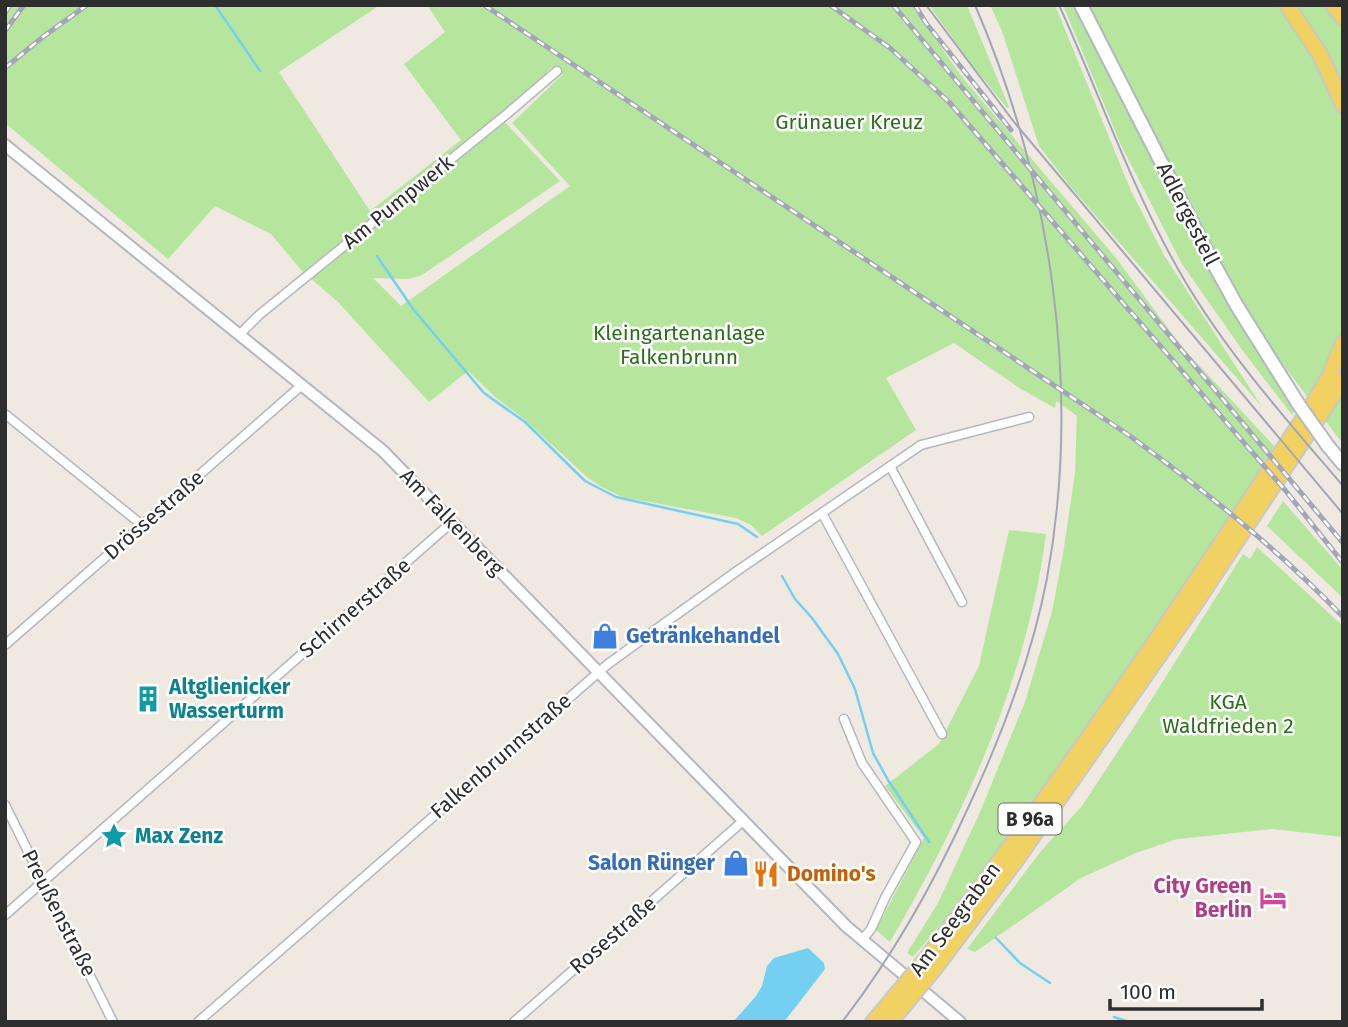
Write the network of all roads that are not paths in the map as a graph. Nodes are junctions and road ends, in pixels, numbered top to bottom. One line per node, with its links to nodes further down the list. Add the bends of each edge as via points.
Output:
1 (1081, 5): 14 (main road, Adlergestell, bridge, via 1243,317)
2 (1287, 5): 6 (main road, via 1321,55)
3 (1333, 5): 4 (main road)
4 (1343, 18)
5 (557, 71): 8 (street, Am Pumpwerk)
6 (1343, 105)
7 (5, 145): 8 (street, Am Falkenberg)
8 (240, 334): 11 (street, Am Falkenberg)
9 (1343, 343): 22 (main road, B 96a, via 1316,399)
10 (1343, 380): 22 (main road, B 96a, via 1232,550)
11 (302, 385): 17 (street, Am Falkenberg, via 383,452); 18 (street, Drössestraße)
12 (5, 414): 18 (street)
13 (1030, 417): 15 (street, Falkenbrunnstraße, via 921,445)
14 (1343, 464)
15 (890, 466): 16 (street, Falkenbrunnstraße); 19 (street)
16 (822, 513): 21 (street, Falkenbrunnstraße); 24 (street)
17 (452, 522): 21 (street, Am Falkenberg); 27 (street, Schirnerstraße)
18 (142, 525): 20 (street, Drössestraße)
19 (962, 602)
20 (5, 645)
21 (598, 672): 26 (street, Am Falkenberg); 32 (street, Falkenbrunnstraße)
22 (1136, 679): 30 (main road, Am Seegraben / B 96a, bridge)
23 (844, 719): 29 (street, via 862,763 916,842)
24 (942, 734)
25 (5, 805): 27 (street, Preußenstraße)
26 (743, 821): 29 (street, Am Falkenberg); 33 (street, Rosestraße)
27 (44, 881): 28 (street, Schirnerstraße); 31 (street, Preußenstraße)
28 (5, 915)
29 (862, 940): 36 (street, Am Falkenberg)
30 (896, 1005): 34 (main road, Am Seegraben / B 96a); 35 (main road, Am Seegraben / B 96a)
31 (114, 1022)
32 (198, 1022)
33 (514, 1022)
34 (873, 1022)
35 (890, 1022)
36 (960, 1022)

